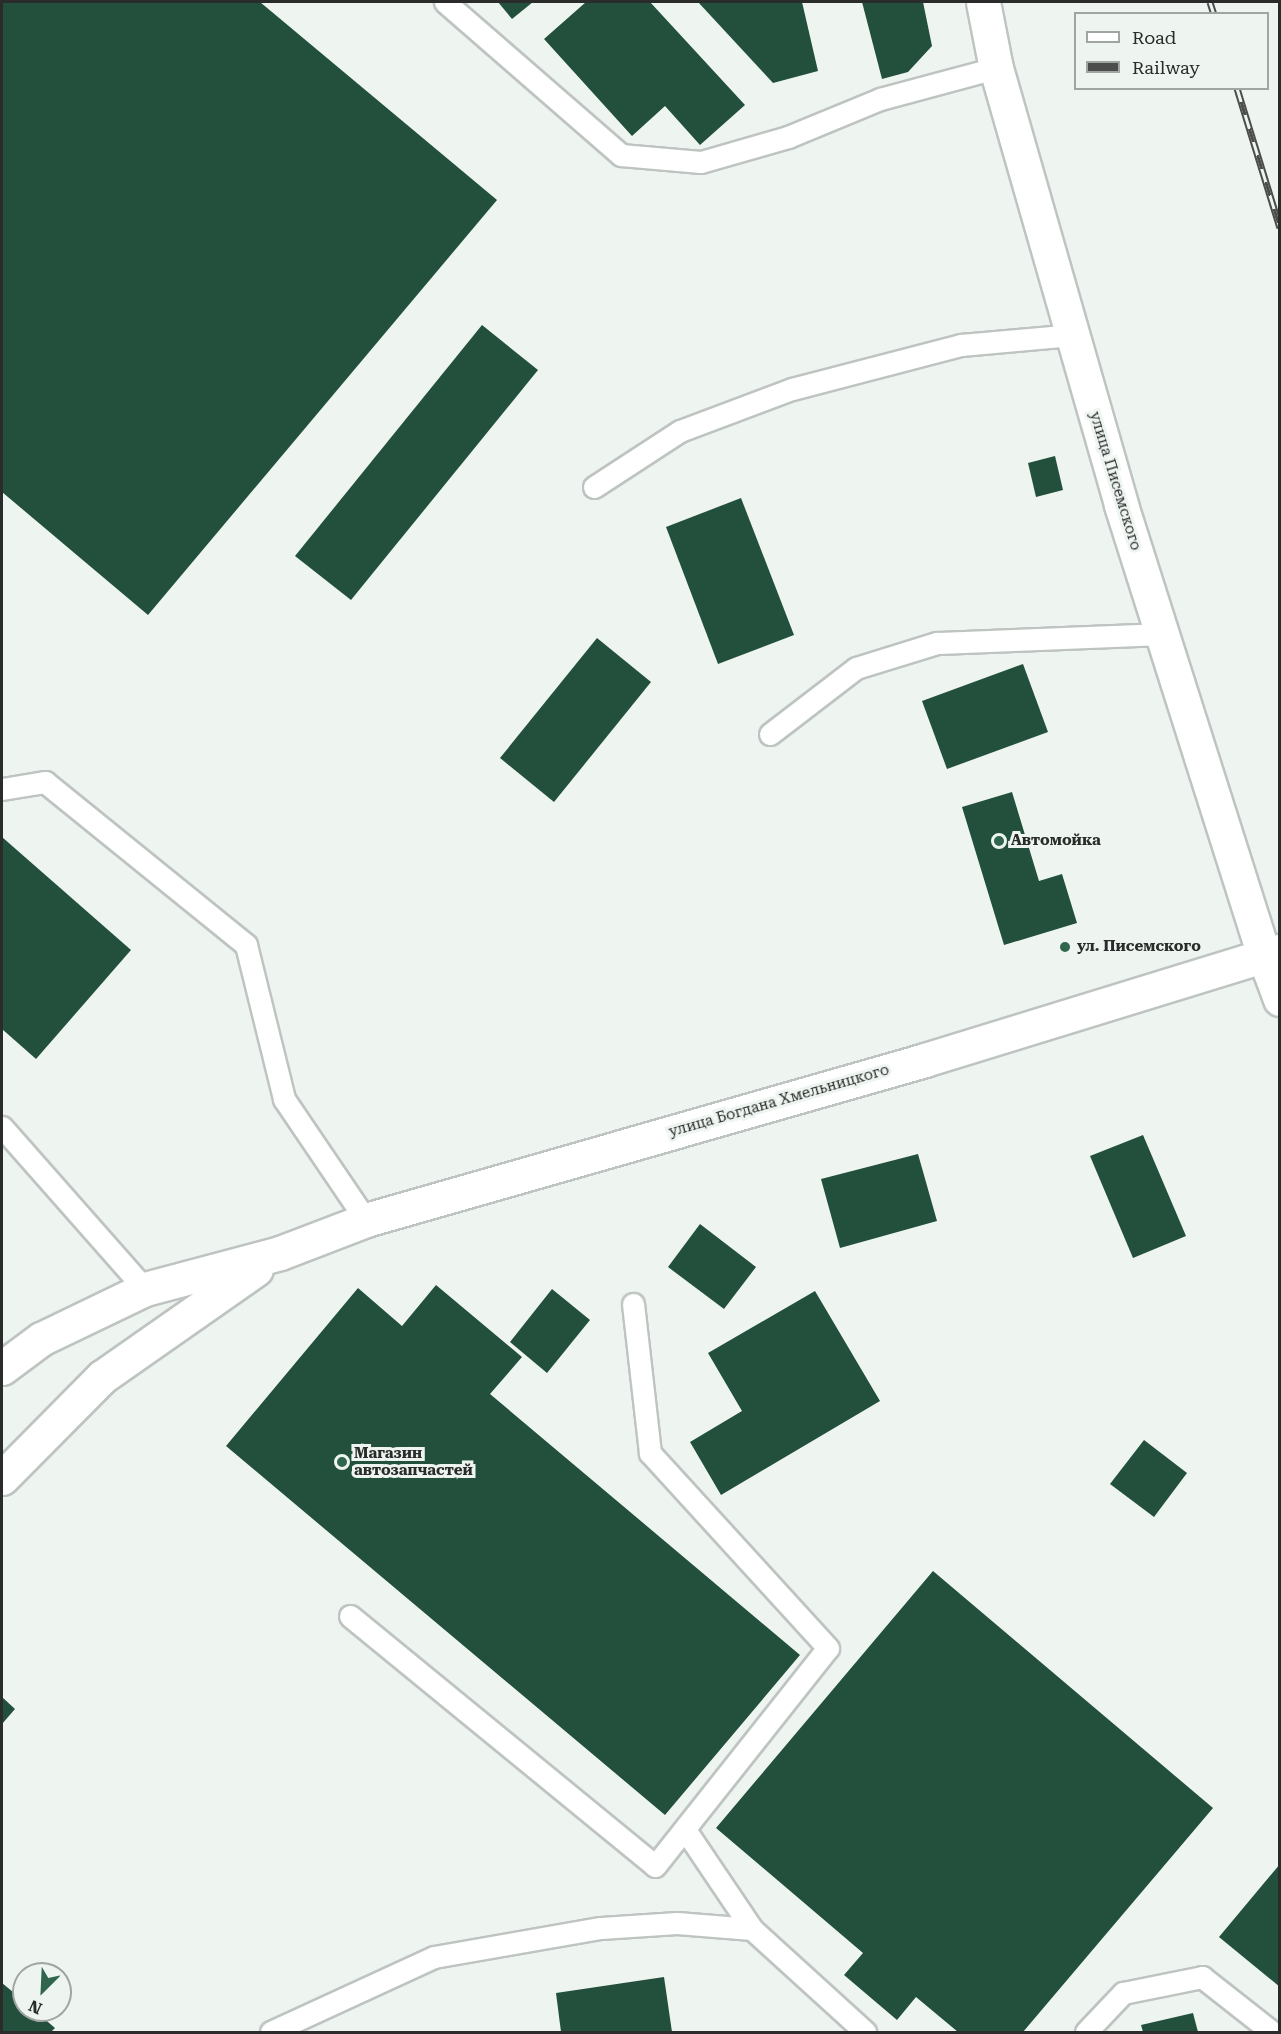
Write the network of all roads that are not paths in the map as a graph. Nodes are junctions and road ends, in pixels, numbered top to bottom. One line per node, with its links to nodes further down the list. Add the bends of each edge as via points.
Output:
1 (445, 2): 3 (lane, via 621,155 701,162 788,137 880,99)
2 (983, 2): 3 (main road, улица Писемского)
3 (996, 68): 4 (main road, улица Писемского)
4 (1072, 335): 5 (lane, via 961,345 792,389 680,431); 6 (main road, улица Писемского)
5 (594, 487)
6 (1165, 634): 7 (lane, via 937,643 856,668); 9 (main road, улица Писемского)
7 (770, 734)
8 (2, 789): 12 (lane, via 45,782 246,945 284,1099)
9 (1272, 953): 10 (main road, улица Писемского); 12 (main road, улица Богдана Хмельницкого, via 925,1059)
10 (1280, 999)
11 (2, 1127): 14 (lane)
12 (366, 1220): 13 (main road, улица Богдана Хмельницкого)
13 (280, 1253): 14 (main road, улица Богдана Хмельницкого); 17 (main road, улица Богдана Хмельницкого, via 102,1377)
14 (145, 1289): 16 (main road, улица Богдана Хмельницкого, via 41,1339)
15 (633, 1304): 19 (lane, via 650,1453 828,1648)
16 (2, 1368)
17 (2, 1478)
18 (350, 1616): 19 (lane, via 655,1866)
19 (686, 1831): 20 (lane)
20 (752, 1929): 21 (lane, via 677,1923 601,1928 434,1957); 22 (lane)
21 (271, 2032)
22 (865, 2032)
23 (1086, 2032): 24 (lane, via 1123,1993 1202,1977)
24 (1272, 2032)

